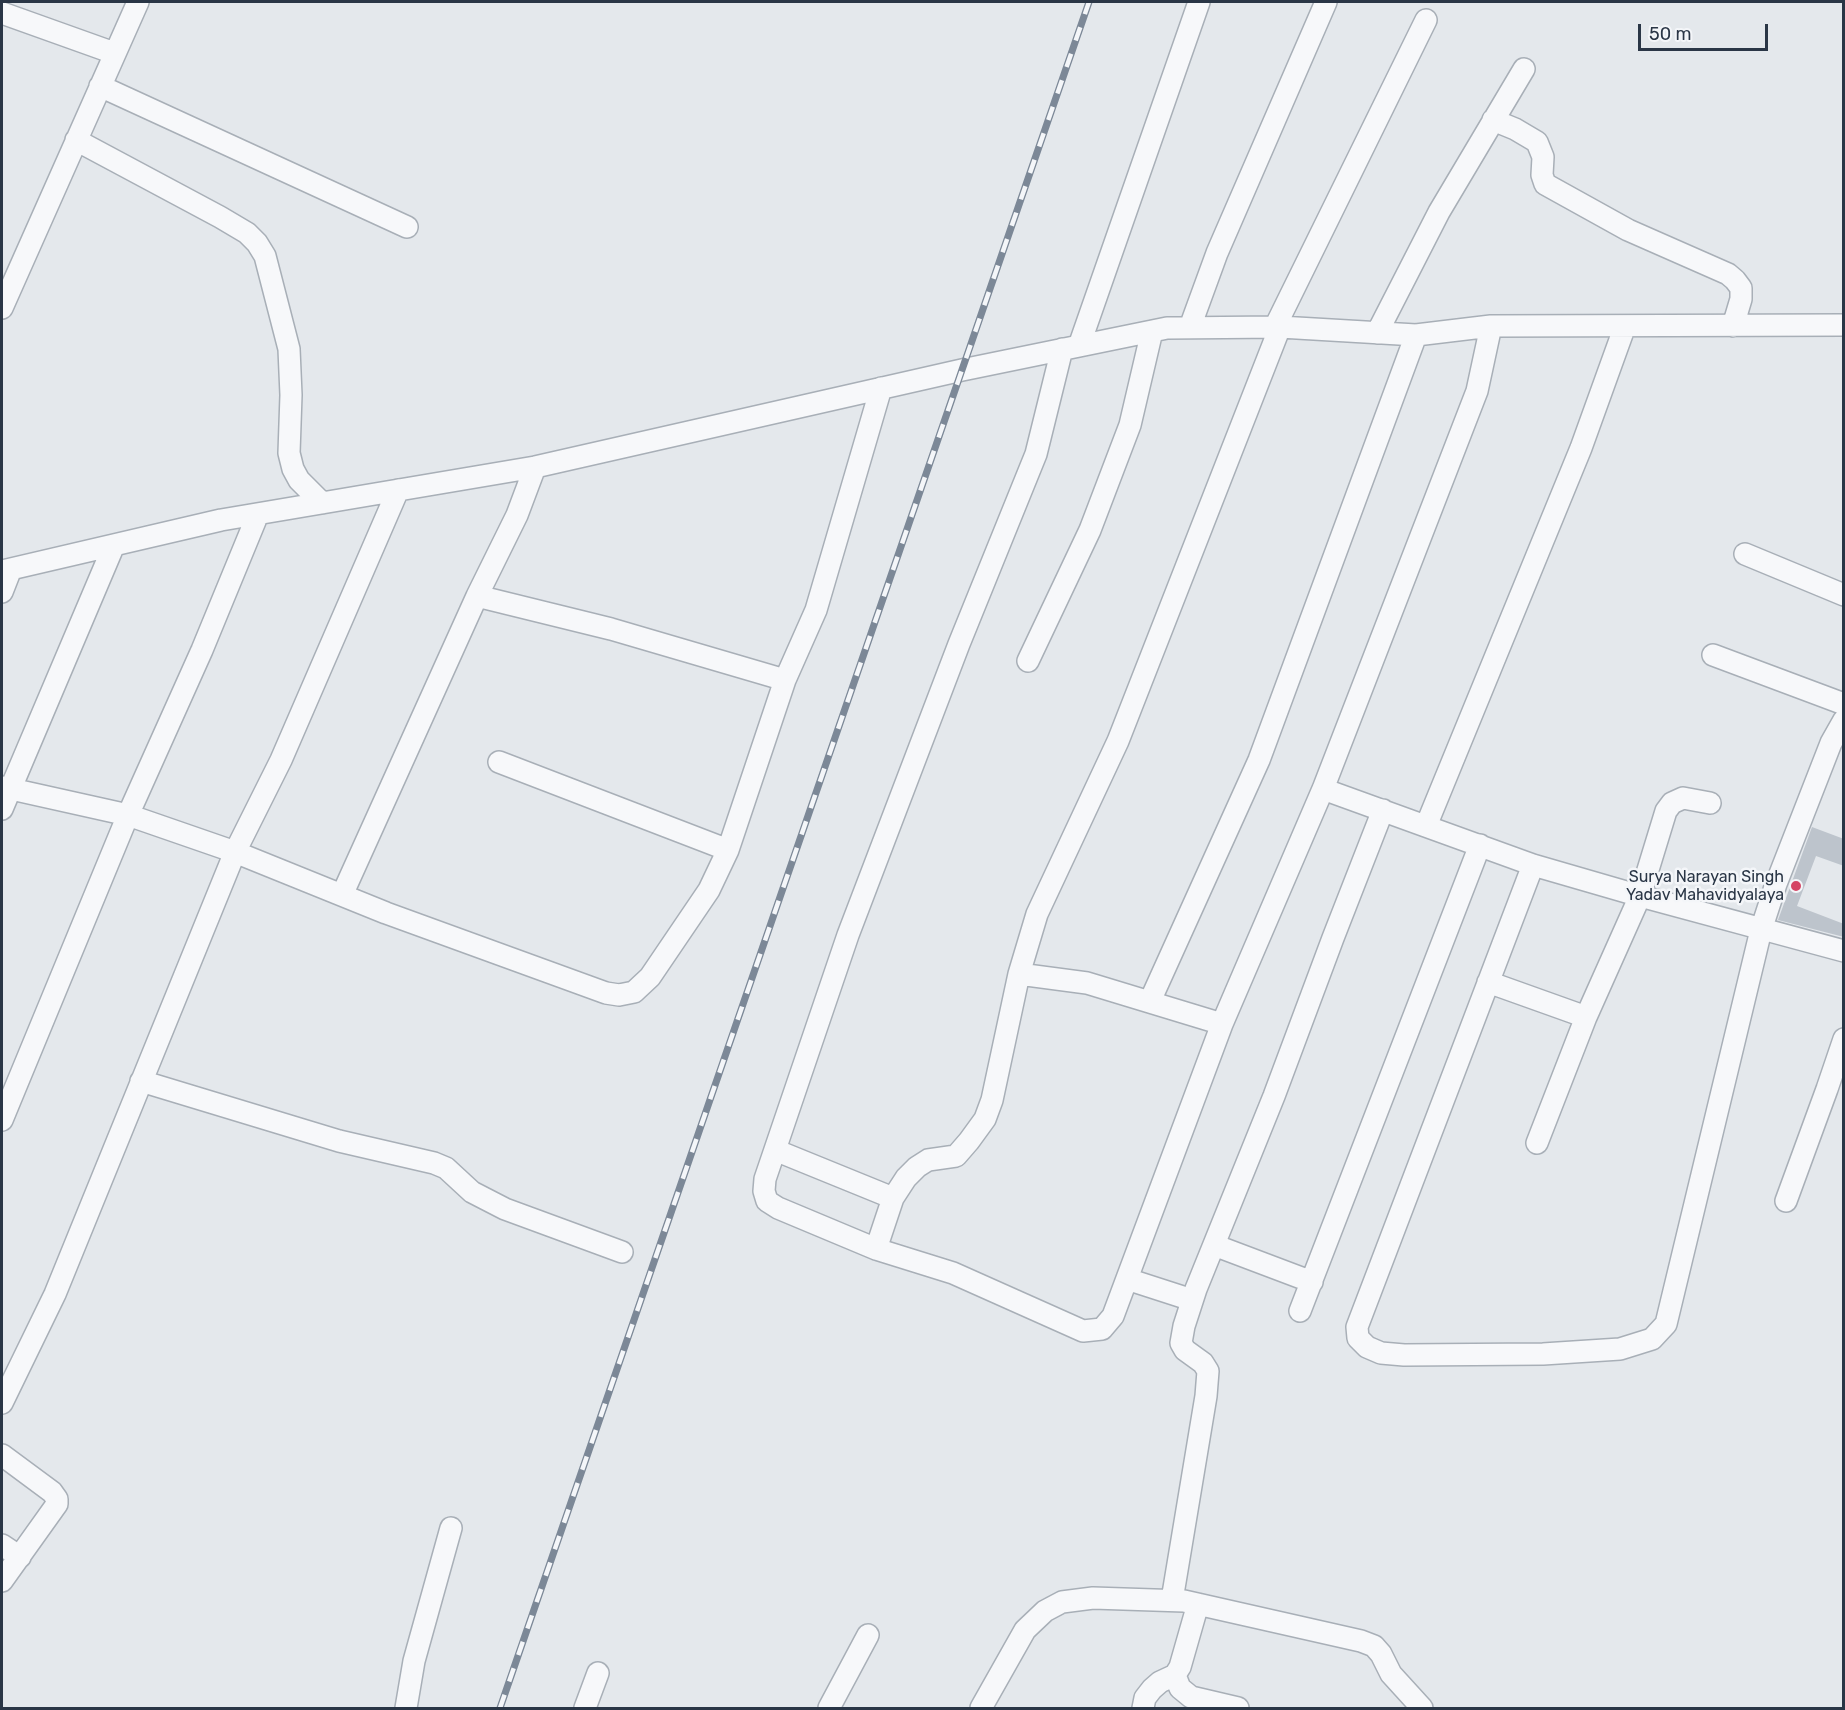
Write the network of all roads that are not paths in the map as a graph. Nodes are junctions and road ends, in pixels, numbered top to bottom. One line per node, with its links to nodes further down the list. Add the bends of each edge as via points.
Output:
1 (138, 2): 6 (street)
2 (1199, 2): 22 (street)
3 (1326, 2): 17 (street, via 1217,253)
4 (2, 13): 6 (street)
5 (1426, 20): 18 (street)
6 (114, 53): 8 (street)
7 (1524, 69): 9 (street)
8 (99, 86): 10 (street); 11 (street)
9 (1493, 120): 16 (street, via 1537,142 1545,184 1628,230 1736,280 1741,298); 20 (street, via 1439,212)
10 (76, 140): 12 (street); 26 (street, via 247,232 257,243 265,256 289,349 289,453 293,469)
11 (407, 227)
12 (2, 308)
13 (1844, 325): 16 (street)
14 (1491, 326): 15 (street); 21 (street); 41 (street, via 1477,391)
15 (1625, 326): 16 (street); 46 (street, via 1581,448)
16 (1733, 326)
17 (1190, 327): 18 (street); 19 (street)
18 (1277, 327): 20 (street); 55 (street, via 1118,741 1037,914)
19 (1152, 331): 22 (street); 35 (street, via 1126,436 1090,530)
20 (1377, 333): 21 (street)
21 (1416, 335): 57 (street, via 1259,760)
22 (1070, 348): 23 (street); 64 (street, via 1036,454 958,644 848,935)
23 (880, 388): 24 (street); 36 (street, via 816,610)
24 (535, 467): 25 (street); 33 (street, via 517,515)
25 (398, 490): 26 (street); 49 (street, via 281,760)
26 (322, 503): 27 (street)
27 (258, 514): 28 (street); 45 (street)
28 (114, 545): 30 (street); 40 (street)
29 (1745, 554): 32 (street)
30 (6, 570): 31 (street)
31 (2, 591)
32 (1844, 595)
33 (477, 596): 36 (street, via 611,629); 51 (street)
34 (1713, 655): 37 (street)
35 (1028, 661)
36 (785, 680): 48 (street)
37 (1844, 704)
38 (1844, 720): 53 (street, via 1831,742)
39 (499, 762): 48 (street)
40 (6, 788): 43 (street); 45 (street)
41 (1323, 789): 44 (street); 59 (street)
42 (1710, 803): 52 (street, via 1683,798 1672,803)
43 (2, 809)
44 (1383, 810): 46 (street); 67 (street)
45 (128, 815): 49 (street); 62 (street)
46 (1426, 826): 47 (street)
47 (1480, 845): 50 (street); 71 (street)
48 (728, 850): 51 (street, via 710,890 650,977 634,992 619,995)
49 (236, 852): 51 (street); 61 (street)
50 (1533, 865): 52 (street); 56 (street)
51 (342, 895)
52 (1640, 896): 53 (street); 58 (street)
53 (1761, 930): 54 (street); 56 (street, via 1666,1324 1652,1339 1620,1349 1543,1354 1381,1353 1358,1338 1357,1327)
54 (1844, 951)
55 (1019, 974): 57 (street, via 1087,983); 65 (street, via 985,1119 956,1156 917,1167)
56 (1488, 982): 58 (street)
57 (1150, 1001): 59 (street)
58 (1586, 1017): 63 (street)
59 (1222, 1024): 70 (street)
60 (1844, 1039): 66 (street)
61 (141, 1081): 69 (street, via 339,1141 434,1163 446,1168 472,1192 505,1209); 74 (street, via 54,1294)
62 (2, 1120)
63 (1537, 1143)
64 (775, 1150): 65 (street); 68 (street, via 765,1179 767,1201)
65 (893, 1198): 68 (street)
66 (1786, 1201)
67 (1214, 1245): 71 (street); 72 (street)
68 (876, 1249): 70 (street, via 953,1273 1083,1331 1102,1329 1113,1316)
69 (622, 1252)
70 (1126, 1279): 72 (street)
71 (1312, 1282): 73 (street)
72 (1192, 1300): 80 (street, via 1181,1343 1208,1371)
73 (1300, 1311)
74 (2, 1403)
75 (2, 1455): 78 (street, via 57,1498 50,1517)
76 (451, 1528): 85 (street, via 414,1662)
77 (2, 1545): 78 (street)
78 (20, 1557): 79 (street)
79 (2, 1581)
80 (1172, 1599): 81 (street); 88 (street, via 1093,1598 1062,1602 1045,1611 1025,1630)
81 (1198, 1604): 84 (street); 91 (street, via 1374,1646 1391,1674)
82 (868, 1635): 87 (street)
83 (598, 1673): 86 (street)
84 (1175, 1675): 89 (street, via 1152,1689); 90 (street, via 1180,1688 1191,1697)
85 (406, 1708)
86 (585, 1708)
87 (829, 1708)
88 (981, 1708)
89 (1143, 1708)
90 (1238, 1708)
91 (1422, 1708)

